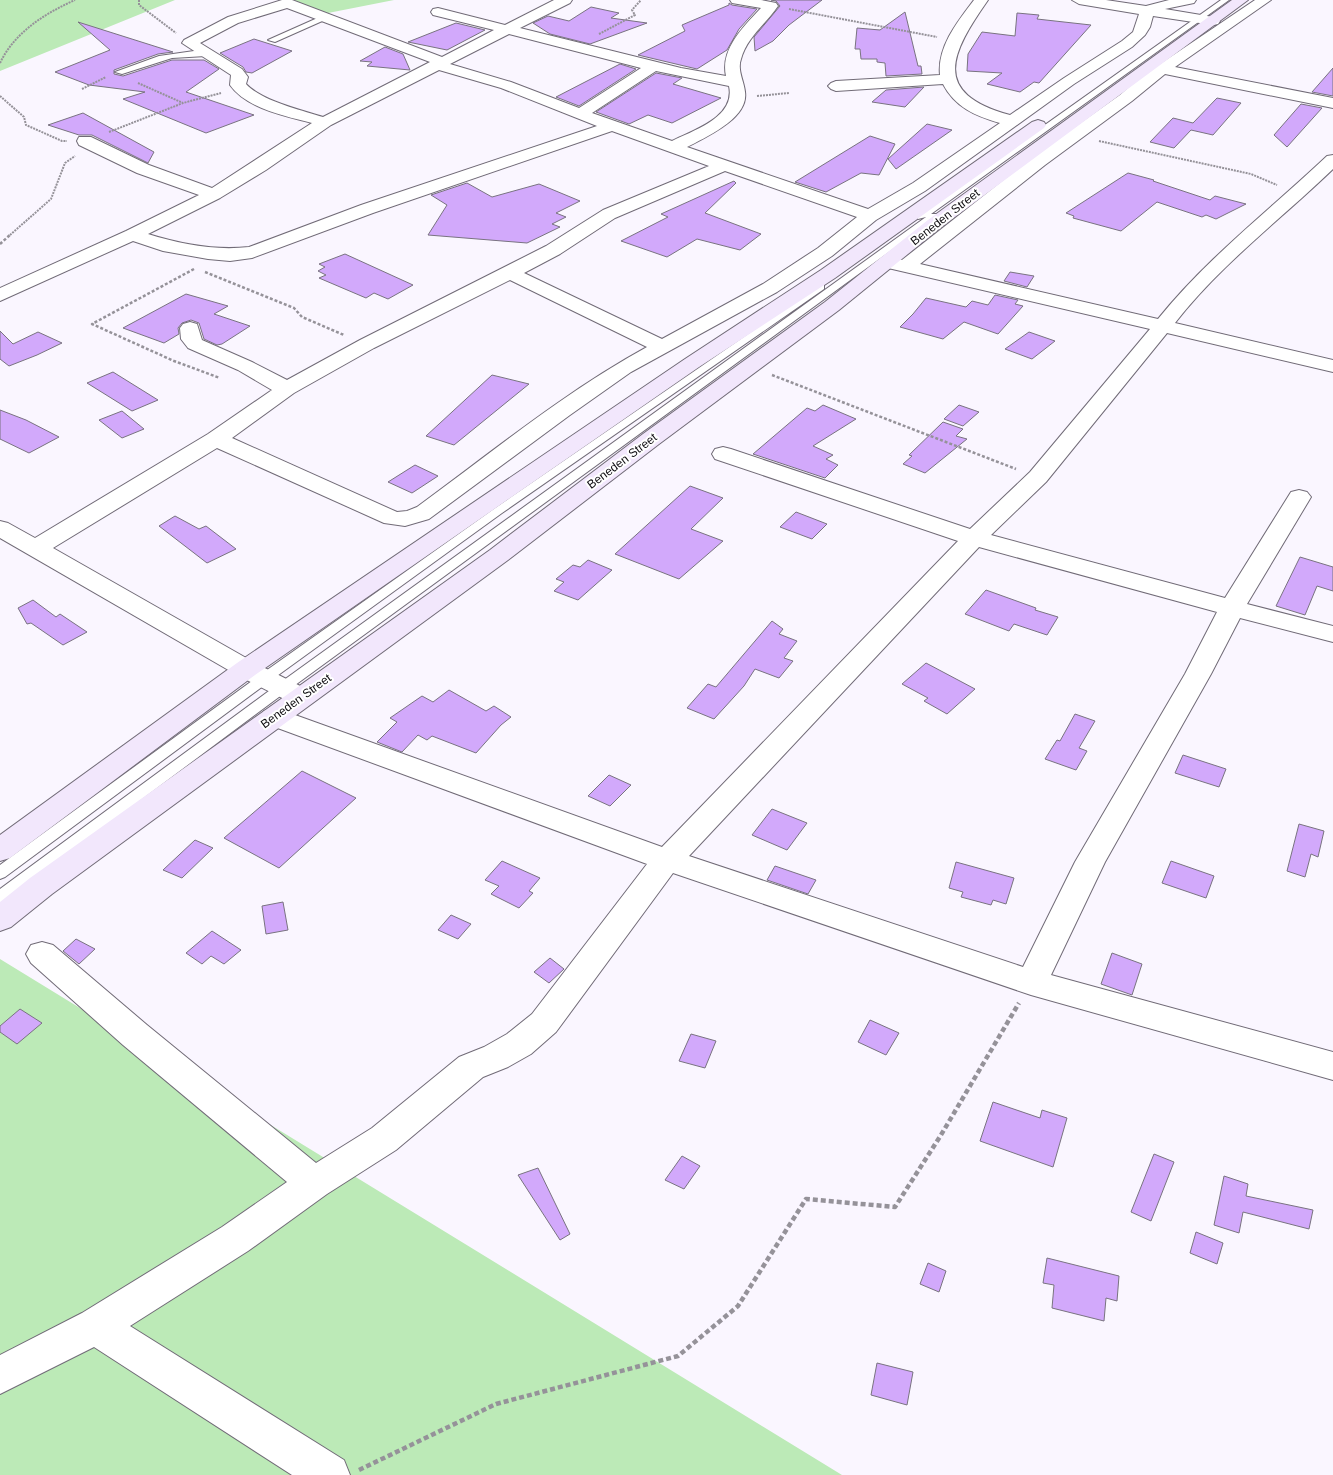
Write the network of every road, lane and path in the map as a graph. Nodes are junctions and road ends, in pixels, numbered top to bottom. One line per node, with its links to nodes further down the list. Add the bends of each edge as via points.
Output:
1 (75, 0): 23 (path, via 36,22 18,37)
2 (139, 0): 20 (path, via 139,5)
3 (566, 0): 17 (street)
4 (641, 0): 21 (path, via 632,10 635,15)
5 (737, 0): 12 (street)
6 (981, 0): 19 (street)
7 (1079, 0): 13 (street)
8 (1226, 0): 15 (lane)
9 (1236, 0): 15 (lane)
10 (1241, 0): 15 (main road, Beneden Street)
11 (1264, 0): 26 (street)
12 (771, 6): 19 (path); 30 (street, via 736,49 732,61)
13 (1147, 11): 15 (street); 40 (street, via 1143,26 1133,40)
14 (438, 12): 17 (street)
15 (1203, 13): 54 (main road, Beneden Street, via 948,214); 75 (lane); 75 (main road, Beneden Street, via 828,274 692,363)
16 (325, 18): 18 (lane); 20 (street, via 286,3 233,20); 24 (street)
17 (506, 30): 21 (street); 24 (street)
18 (272, 40)
19 (954, 40): 28 (street, via 948,55)
20 (189, 43): 22 (street)
21 (577, 46): 25 (street)
22 (206, 54): 27 (lane, via 168,55); 33 (street, via 237,72)
23 (0, 63)
24 (440, 64): 39 (street); 41 (street)
25 (654, 66): 30 (street); 39 (street)
26 (1164, 69): 38 (street); 43 (street)
27 (119, 72): 32 (path)
28 (948, 79): 31 (street); 40 (street, via 961,99 970,106)
29 (134, 81): 37 (path)
30 (734, 82): 36 (street)
31 (836, 86)
32 (82, 88)
33 (239, 88): 37 (path); 41 (street, via 269,104)
34 (789, 93): 36 (path)
35 (0, 96): 44 (path, via 24,117 26,125 62,141)
36 (738, 98): 45 (street, via 727,116)
37 (183, 103): 44 (path)
38 (1333, 103)
39 (581, 113): 42 (street)
40 (1012, 121): 50 (street, via 920,187)
41 (325, 122): 49 (street)
42 (612, 126): 45 (street); 53 (street, via 367,209 252,252 230,255)
43 (1077, 135): 48 (path, via 1251,174); 54 (street)
44 (85, 141): 49 (street, via 144,169); 52 (path, via 75,156 65,163 51,199)
45 (674, 147): 47 (street)
46 (1333, 160): 48 (street)
47 (724, 166): 50 (street); 57 (street, via 641,198)
48 (1298, 193): 59 (street, via 1240,243 1179,305)
49 (214, 194): 51 (street)
50 (870, 216): 62 (street, via 825,252 770,288)
51 (132, 235): 53 (street); 58 (street)
52 (0, 244)
53 (188, 250): 55 (path)
54 (897, 264): 59 (street); 63 (main road, Beneden Street)
55 (195, 269)
56 (204, 272): 61 (path, via 294,308 302,317)
57 (510, 273): 61 (street); 62 (street)
58 (0, 295)
59 (1163, 326): 64 (street); 68 (street)
60 (190, 328): 65 (street, via 191,339 196,344)
61 (367, 344): 65 (street)
62 (664, 347): 66 (street, via 624,368 562,410 425,512 403,520 392,518)
63 (750, 366): 68 (path); 75 (main road, Beneden Street, via 499,554)
64 (1333, 366)
65 (287, 389): 66 (street)
66 (216, 439): 72 (street)
67 (723, 454): 71 (street)
68 (1038, 477): 71 (street)
69 (1299, 497): 73 (street)
70 (0, 528): 72 (street)
71 (974, 538): 73 (street); 78 (street)
72 (36, 548): 75 (street)
73 (1233, 606): 74 (street); 83 (street, via 1198,674 1090,862)
74 (1333, 634)
75 (273, 683): 76 (main road, Beneden Street); 77 (main road, Beneden Street); 79 (lane); 80 (lane)
76 (274, 717): 78 (street); 81 (main road, Beneden Street)
77 (0, 850)
78 (667, 860): 83 (street); 85 (street, via 544,1024 519,1044 472,1067 384,1139)
79 (0, 873)
80 (0, 897)
81 (0, 919)
82 (42, 954): 85 (street)
83 (1031, 982): 84 (street); 89 (path, via 941,1136 895,1207 806,1199 738,1306 678,1356 496,1404)
84 (1333, 1066)
85 (314, 1182): 86 (street, via 235,1239)
86 (96, 1326): 87 (street); 88 (street)
87 (0, 1375)
88 (329, 1475)
89 (350, 1475)

